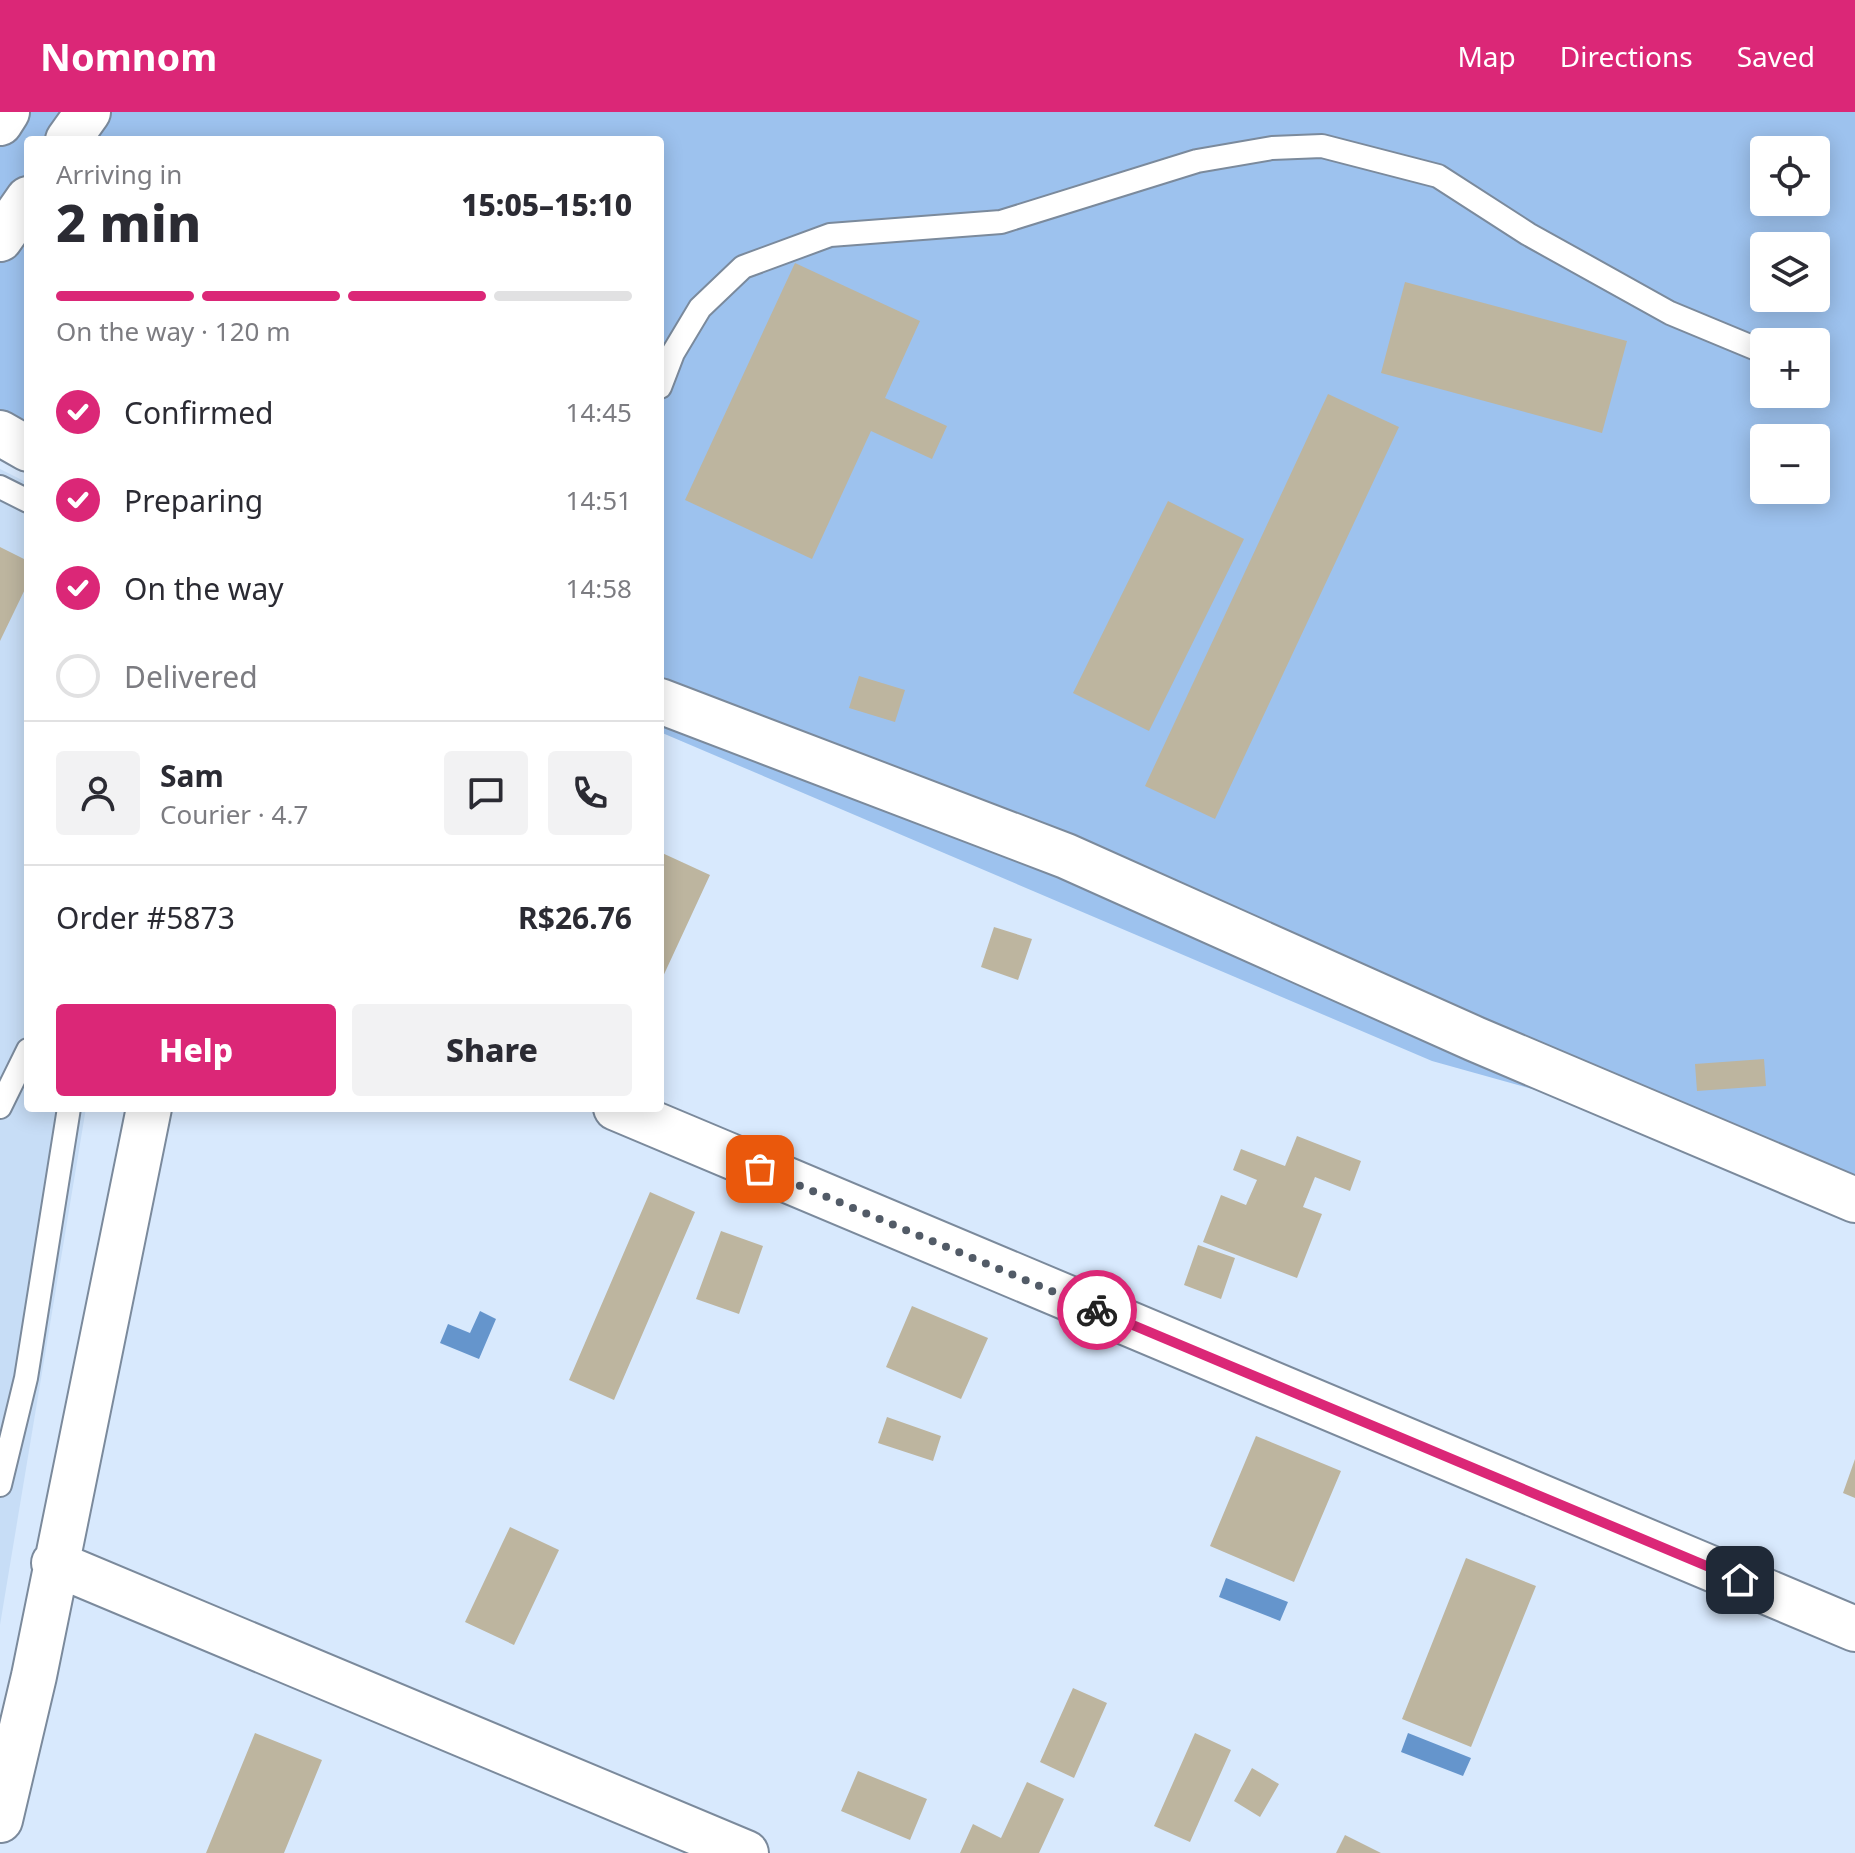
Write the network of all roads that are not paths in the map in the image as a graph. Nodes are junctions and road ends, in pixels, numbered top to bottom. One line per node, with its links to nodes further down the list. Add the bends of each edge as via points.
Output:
1 (7, 112): 3 (street)
2 (88, 112): 4 (street)
3 (0, 123)
4 (71, 136)
5 (24, 205): 6 (street)
6 (0, 239)
7 (1750, 346): 8 (lane, via 1670,313 1528,234 1438,176 1322,146 1197,161 1001,222 830,235 743,267 700,308)
8 (664, 377)
9 (0, 433): 10 (street)
10 (24, 447)
11 (0, 487): 12 (lane)
12 (24, 499)
13 (664, 703): 19 (street, via 1066,856 1475,1039)
14 (24, 1058): 15 (lane)
15 (0, 1107)
16 (68, 1112): 20 (lane, via 26,1378)
17 (148, 1112): 21 (street)
18 (626, 1112): 22 (street)
19 (1855, 1200)
20 (0, 1485)
21 (54, 1563): 23 (street); 24 (street)
22 (1855, 1629)
23 (0, 1820)
24 (746, 1853)

